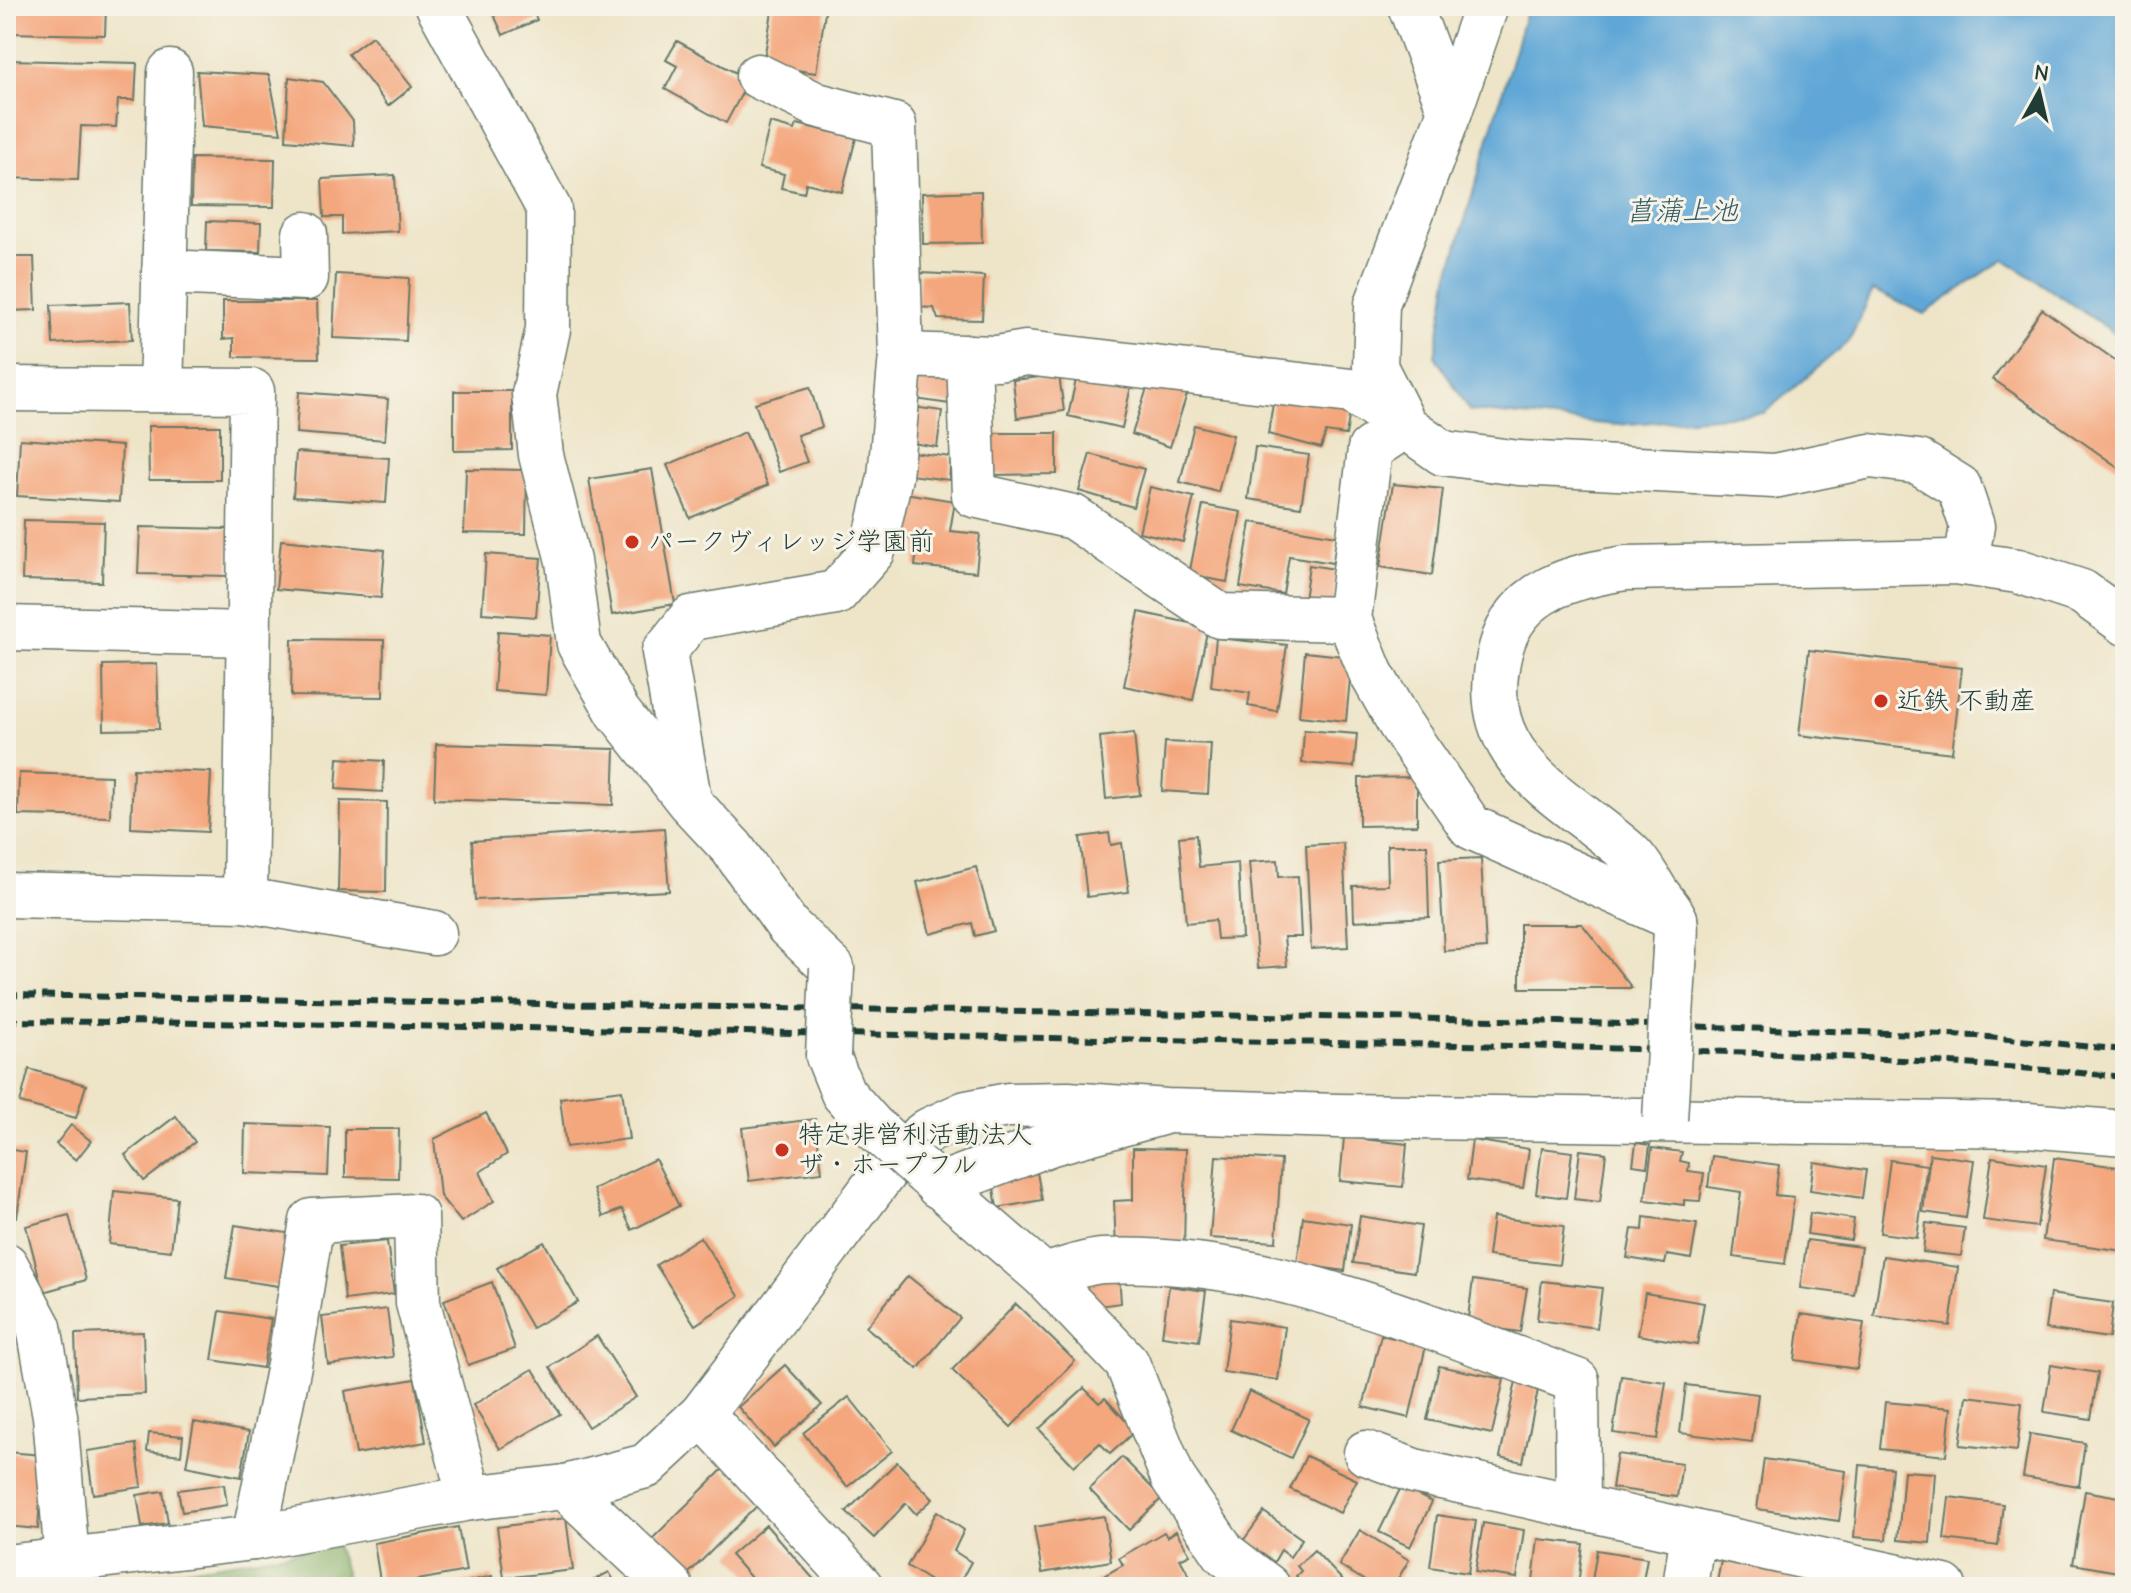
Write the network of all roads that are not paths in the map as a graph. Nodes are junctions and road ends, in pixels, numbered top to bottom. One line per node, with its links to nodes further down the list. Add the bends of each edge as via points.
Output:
1 (438, 6): 19 (street, via 549,209 548,329 534,394 579,644 618,712)
2 (1410, 6): 6 (street)
3 (1486, 6): 6 (street)
4 (170, 72): 8 (street)
5 (758, 76): 9 (street, via 817,105 894,125)
6 (1450, 111): 13 (street, via 1377,304 1375,367)
7 (305, 234): 8 (street, via 306,278)
8 (164, 272): 12 (street)
9 (901, 355): 10 (street); 19 (street, via 890,477 873,551 836,593 691,618 664,652)
10 (969, 357): 13 (street, via 1026,353 1351,391); 15 (street, via 974,495 1073,517 1220,616)
11 (6, 389): 12 (street)
12 (161, 390): 18 (street, via 252,391)
13 (1405, 426): 14 (street, via 1443,453 1519,463 1774,476 1870,456 1919,462 1959,487 1972,526); 15 (street, via 1370,449)
14 (1966, 563): 16 (street, via 2018,571 2082,592); 23 (street, via 1626,568 1573,576 1532,597 1505,634 1493,678 1500,723 1525,771 1631,855)
15 (1349, 619): 23 (street, via 1400,724 1471,827)
16 (2125, 623)
17 (6, 628): 18 (street)
18 (248, 634): 21 (street)
19 (689, 802): 27 (street, bridge, via 732,848 788,926 832,968 828,1056 843,1093)
20 (6, 895): 21 (street)
21 (245, 900): 22 (street)
22 (434, 933)
23 (1675, 934): 25 (street, bridge)
24 (1167, 1111): 25 (street); 27 (street); 30 (street, via 1008,1105 966,1113 929,1130 899,1153)
25 (1665, 1119): 26 (street, via 2028,1125)
26 (2125, 1133)
27 (932, 1180): 29 (street)
28 (6, 1265): 37 (street, via 39,1327 55,1416)
29 (1044, 1276): 34 (street, via 1100,1261 1216,1265 1333,1293 1577,1381); 41 (street, via 1127,1363 1173,1478 1225,1554)
30 (702, 1414): 32 (street, via 646,1466); 40 (street)
31 (1366, 1453): 34 (street, via 1414,1471)
32 (565, 1487): 33 (street); 39 (street)
33 (470, 1498): 36 (street); 36 (street, via 418,1303 416,1216 312,1221)
34 (1578, 1507): 35 (street)
35 (1693, 1532): 42 (street); 43 (street)
36 (254, 1538): 37 (street)
37 (67, 1560): 38 (street)
38 (6, 1567)
39 (671, 1587)
40 (861, 1587)
41 (1268, 1587)
42 (1685, 1587)
43 (1944, 1587)

